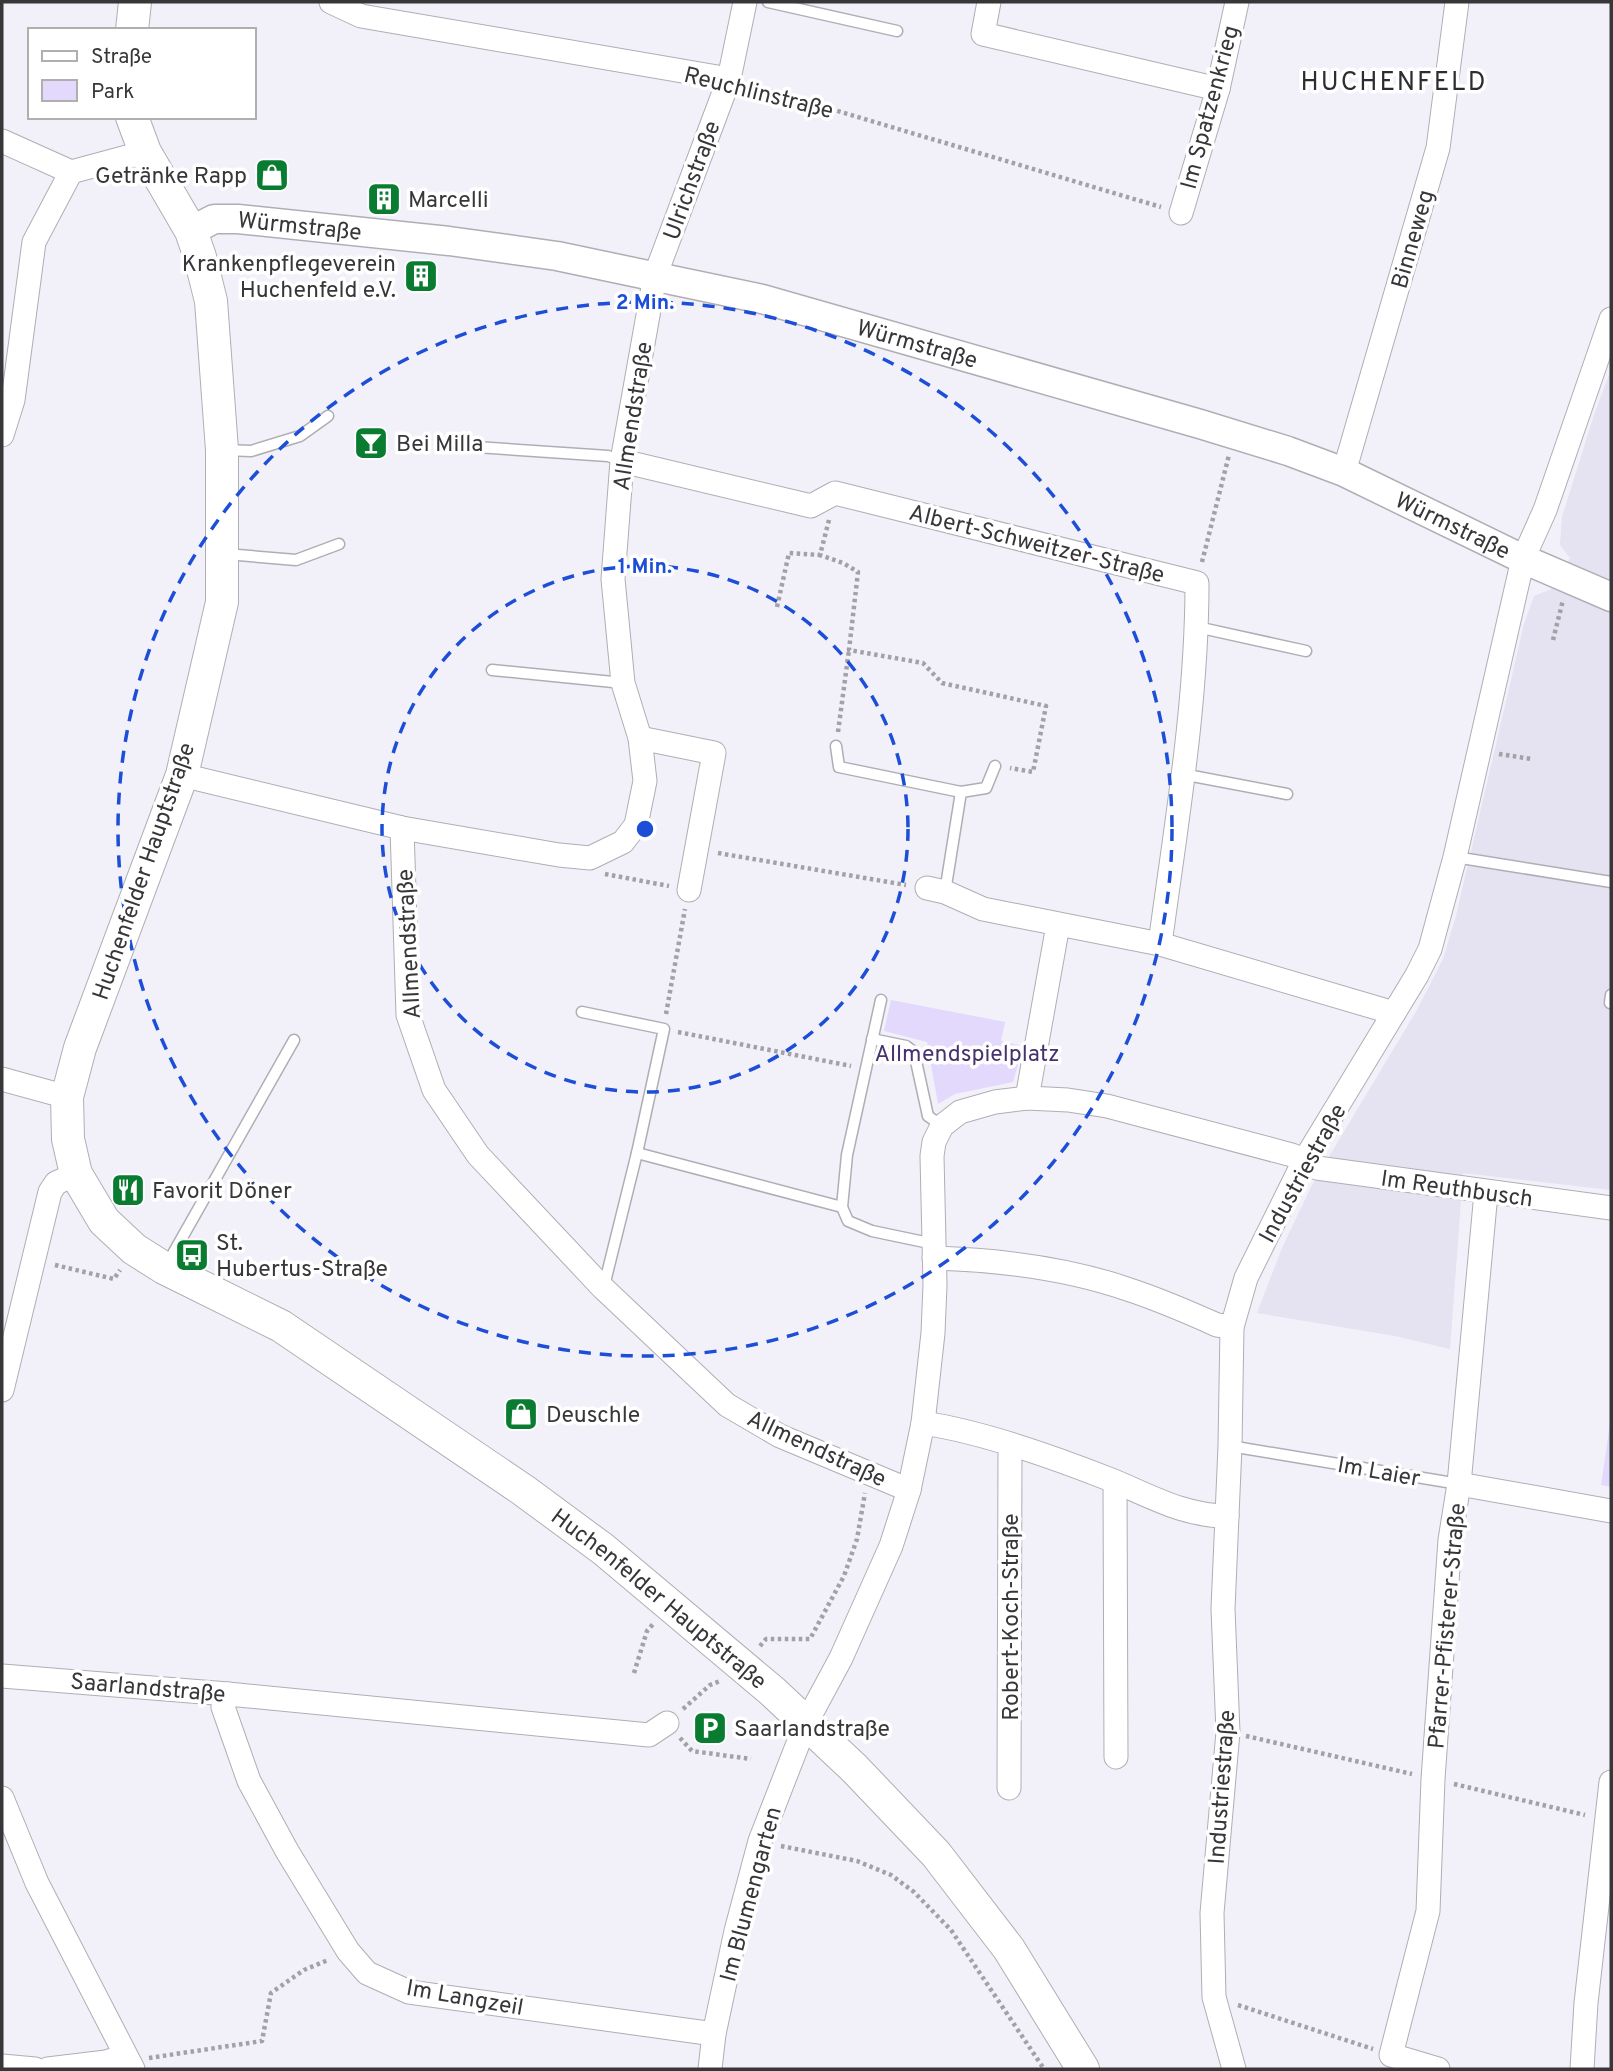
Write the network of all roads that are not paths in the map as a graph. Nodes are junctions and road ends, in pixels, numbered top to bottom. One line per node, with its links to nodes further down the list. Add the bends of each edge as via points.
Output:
1 (135, 2): 8 (main road)
2 (331, 2): 10 (street, Reuchlinstraße, via 361,16)
3 (745, 2): 10 (street, Ulrichstraße)
4 (768, 2): 9 (lane)
5 (989, 2): 11 (street, via 983,34)
6 (1237, 2): 11 (street, Im Spatzenkrieg)
7 (1457, 2): 25 (street, Binneweg, via 1438,148)
8 (132, 28)
9 (897, 31)
10 (729, 79): 18 (street, Ulrichstraße)
11 (1218, 89): 16 (street, Im Spatzenkrieg)
12 (133, 119): 14 (main road, Huchenfelder Hauptstraße)
13 (2, 141): 15 (street)
14 (145, 152): 15 (street); 17 (main road, Huchenfelder Hauptstraße)
15 (71, 172): 21 (street, via 34,242 13,400)
16 (1181, 212)
17 (191, 231): 18 (street, Würmstraße, via 214,219 238,219 449,241); 23 (main road, Huchenfelder Hauptstraße, via 211,301)
18 (655, 276): 24 (street, Allmendstraße); 25 (street, Würmstraße, via 762,299 1234,434)
19 (1611, 319): 28 (street, Industriestraße)
20 (328, 416): 23 (lane, via 300,436 251,451)
21 (2, 435)
22 (475, 447): 24 (lane, via 608,456)
23 (222, 450): 27 (main road, Huchenfelder Hauptstraße)
24 (622, 461): 30 (street, Albert-Schweitzer-Straße, via 811,506 835,493 1197,583); 33 (street, Allmendstraße, via 613,579)
25 (1345, 472): 28 (street, Würmstraße)
26 (339, 544): 27 (lane, via 296,560)
27 (223, 554): 38 (main road, Huchenfelder Hauptstraße, via 222,602)
28 (1523, 559): 29 (street, Würmstraße); 42 (street, Industriestraße)
29 (1611, 597)
30 (1197, 626): 31 (lane); 37 (street, Albert-Schweitzer-Straße)
31 (1306, 651)
32 (492, 670): 33 (lane)
33 (623, 683): 34 (street, Allmendstraße)
34 (640, 738): 41 (street, Allmendstraße, via 645,781 636,825 623,842 590,858); 44 (street, via 714,753)
35 (836, 746): 39 (lane, via 839,767)
36 (995, 766): 39 (lane, via 986,788)
37 (1182, 774): 40 (lane); 47 (street, Albert-Schweitzer-Straße)
38 (182, 775): 41 (street, Allmendstraße); 54 (main road, Huchenfelder Hauptstraße, via 80,1048)
39 (961, 792): 45 (lane)
40 (1287, 794)
41 (402, 828): 65 (street, Allmendstraße, via 408,1016 434,1090 478,1155)
42 (1455, 857): 43 (lane); 50 (street, Industriestraße, via 1430,949)
43 (1611, 882)
44 (689, 890)
45 (936, 890): 46 (street, via 983,909)
46 (1058, 925): 47 (street); 55 (street)
47 (1160, 944): 50 (street)
48 (881, 1000): 51 (lane)
49 (582, 1012): 57 (lane, via 664,1029)
50 (1394, 1013): 58 (street, Industriestraße)
51 (873, 1039): 56 (lane, via 914,1052 928,1116); 61 (lane, via 847,1155)
52 (294, 1040): 64 (lane)
53 (2, 1079): 54 (street)
54 (67, 1097): 59 (main road, Huchenfelder Hauptstraße, via 68,1139)
55 (1027, 1098): 56 (street, via 970,1109); 58 (street, via 1088,1102)
56 (942, 1126): 63 (street, via 932,1156)
57 (637, 1153): 61 (lane); 65 (lane)
58 (1304, 1161): 60 (street, Im Reuthbusch, via 1317,1168); 66 (street, Industriestraße, via 1247,1278)
59 (76, 1174): 64 (main road, Huchenfelder Hauptstraße, via 104,1221 134,1249); 67 (street, via 56,1183 50,1192)
60 (1486, 1193): 62 (street, Im Reuthbusch); 72 (street, Pfarrer-Pfisterer-Straße)
61 (842, 1207): 63 (lane, via 848,1221)
62 (1611, 1209)
63 (934, 1251): 66 (street, via 1075,1274); 68 (street, via 933,1333)
64 (164, 1268): 79 (main road, Huchenfelder Hauptstraße, via 281,1326 533,1497 603,1549)
65 (603, 1288): 73 (street, Allmendstraße, via 727,1405 780,1436)
66 (1232, 1327): 70 (street, Industriestraße)
67 (2, 1390)
68 (922, 1423): 69 (street); 73 (street)
69 (1010, 1445): 71 (street); 82 (street, Robert-Koch-Straße)
70 (1230, 1446): 72 (lane, Im Laier); 75 (street, Industriestraße)
71 (1115, 1482): 75 (street, via 1186,1511); 80 (street)
72 (1459, 1484): 74 (street, Im Laier); 93 (street, Pfarrer-Pfisterer-Straße, via 1450,1540 1428,1911 1391,2055)
73 (909, 1490): 79 (street, via 891,1546 847,1646)
74 (1611, 1511)
75 (1227, 1516): 92 (street, Industriestraße, via 1223,1609 1228,1732 1212,1913 1214,1997)
76 (2, 1676): 77 (street, Saarlandstraße)
77 (228, 1694): 78 (street, Saarlandstraße, via 649,1735); 85 (street, Im Langzeil, via 223,1707 249,1781 348,1951 367,1973 409,1992)
78 (667, 1723)
79 (806, 1723): 85 (street, Im Blumengarten, via 760,1841); 91 (main road, Huchenfelder Hauptstraße, via 936,1854 1009,1949)
80 (1116, 1758)
81 (1611, 1782): 84 (street)
82 (1009, 1788)
83 (2, 1798): 86 (street, via 37,1883)
84 (1609, 1821): 94 (street)
85 (714, 2034): 90 (street, Im Blumengarten)
86 (129, 2062): 89 (street)
87 (2, 2066): 88 (street)
88 (35, 2069)
89 (48, 2069)
90 (710, 2069)
91 (1083, 2069)
92 (1234, 2069)
93 (1438, 2069)
94 (1582, 2069)

